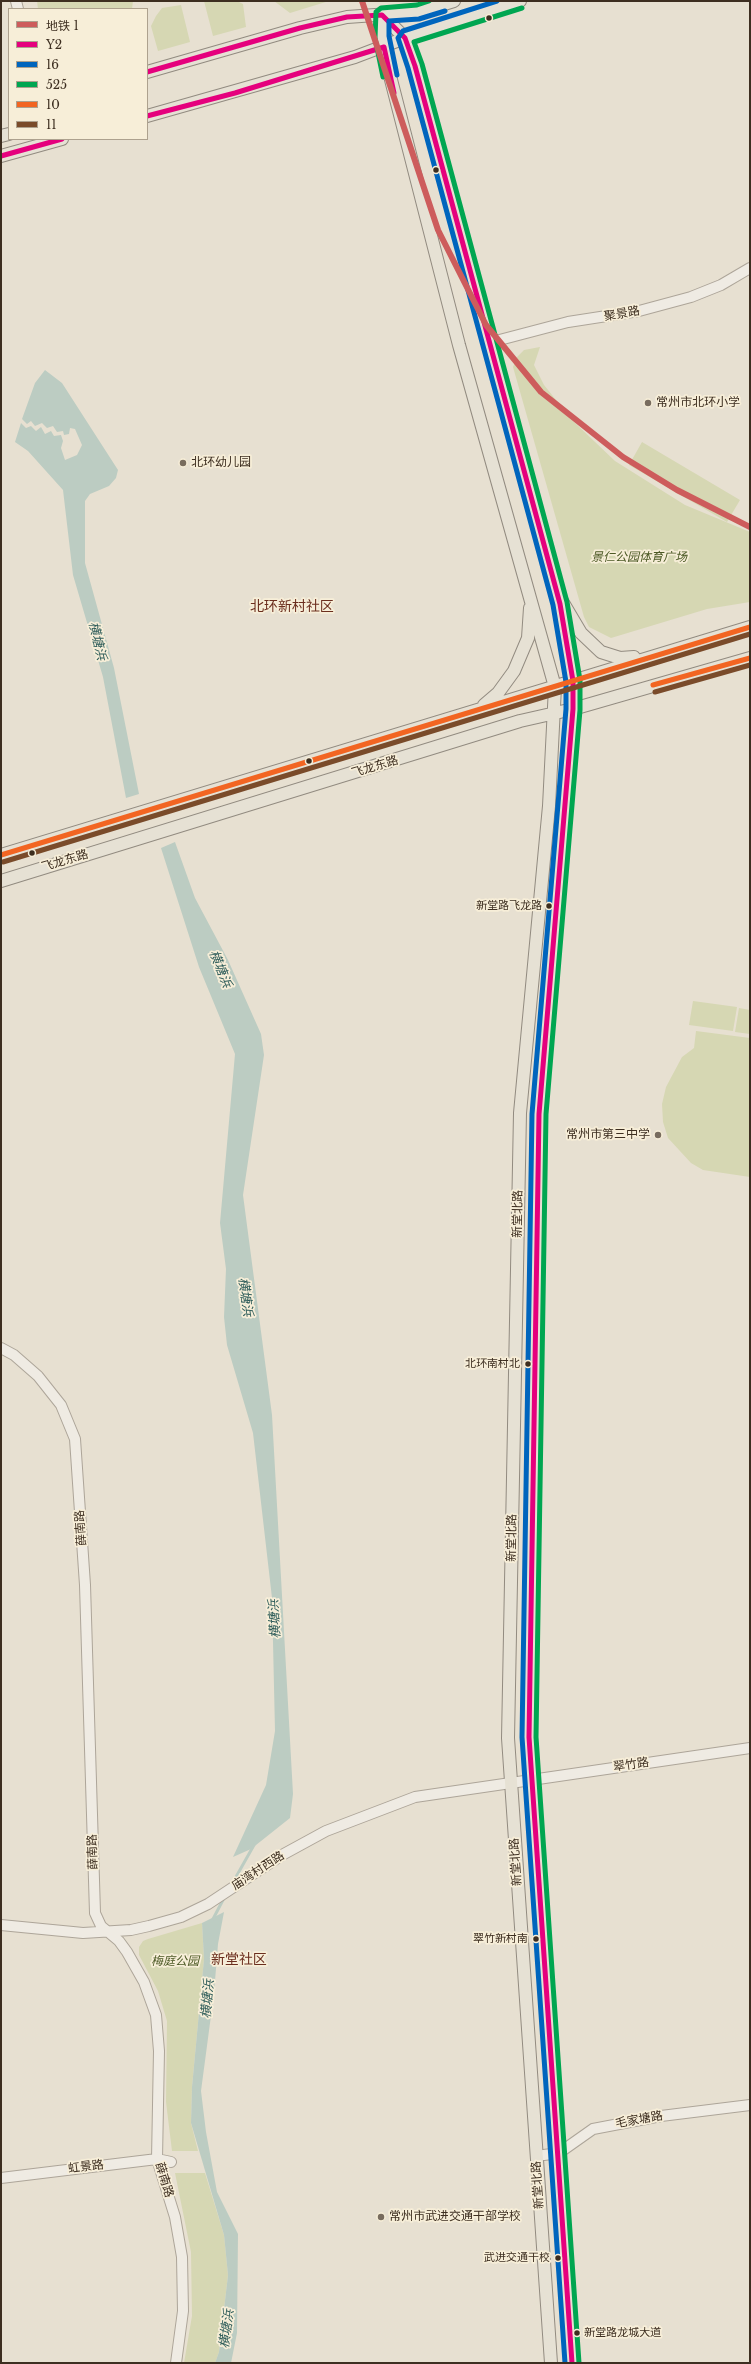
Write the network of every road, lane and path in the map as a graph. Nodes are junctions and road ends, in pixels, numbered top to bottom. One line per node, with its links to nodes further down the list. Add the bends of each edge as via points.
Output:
1 (454, 1): 3 (main road, via 418,12)
2 (520, 1): 4 (main road)
3 (382, 15): 4 (main road); 5 (main road, 新堂北路); 6 (main road, via 347,17 300,28)
4 (405, 38): 5 (main road); 11 (main road, via 415,66)
5 (383, 42): 7 (main road, via 355,57); 13 (main road, 新堂北路, via 460,345)
6 (148, 72)
7 (148, 116)
8 (58, 140): 9 (main road)
9 (1, 156)
10 (750, 268): 11 (street, 聚景路, via 721,285 692,297 639,311 568,322)
11 (488, 343): 12 (main road)
12 (556, 591): 15 (main road, via 581,633 601,652 620,658); 17 (main road, 新堂北路)
13 (531, 600): 18 (main road, 新堂北路); 19 (main road, via 528,638 514,671 498,693)
14 (750, 627): 15 (main road, 飞龙东路)
15 (661, 654): 17 (main road, 飞龙东路)
16 (750, 658): 20 (main road, 飞龙东路)
17 (573, 681): 18 (main road, 飞龙东路); 20 (main road, 新堂北路)
18 (555, 687): 19 (main road, 飞龙东路); 21 (main road, 新堂北路)
19 (480, 708): 22 (main road, 飞龙东路)
20 (574, 709): 21 (main road, 飞龙东路); 26 (main road, 新堂北路, via 539,1114 529,1737)
21 (554, 714): 23 (main road, 飞龙东路, via 520,721); 27 (main road, 新堂北路, via 549,806 520,1113 508,1738)
22 (1, 854)
23 (1, 881)
24 (1, 1348): 29 (street, 薛南路, via 14,1355 38,1376 61,1405 76,1439 85,1585 95,1913 101,1926)
25 (750, 1748): 26 (street, 翠竹路)
26 (532, 1779): 27 (street, 翠竹路); 31 (main road, 新堂北路)
27 (511, 1782): 29 (street, 庙湾村西路, via 415,1797 370,1812 326,1831 282,1855 208,1904 181,1917 131,1930); 32 (main road, 新堂北路)
28 (1, 1925): 29 (street, 庙湾村西路, via 83,1933)
29 (109, 1932): 33 (street, 薛南路, via 127,1952 144,1982 156,2015 159,2051)
30 (750, 2105): 31 (street, 毛家塘路, via 661,2116 593,2128)
31 (558, 2153): 32 (street, 毛家塘路); 38 (main road, 新堂北路)
32 (536, 2156): 37 (main road, 新堂北路)
33 (157, 2159): 34 (street, 虹景路); 35 (street, 虹景路); 36 (street, 薛南路, via 175,2217 182,2257 183,2311)
34 (171, 2162)
35 (1, 2178)
36 (176, 2363)
37 (551, 2363)
38 (572, 2363)

